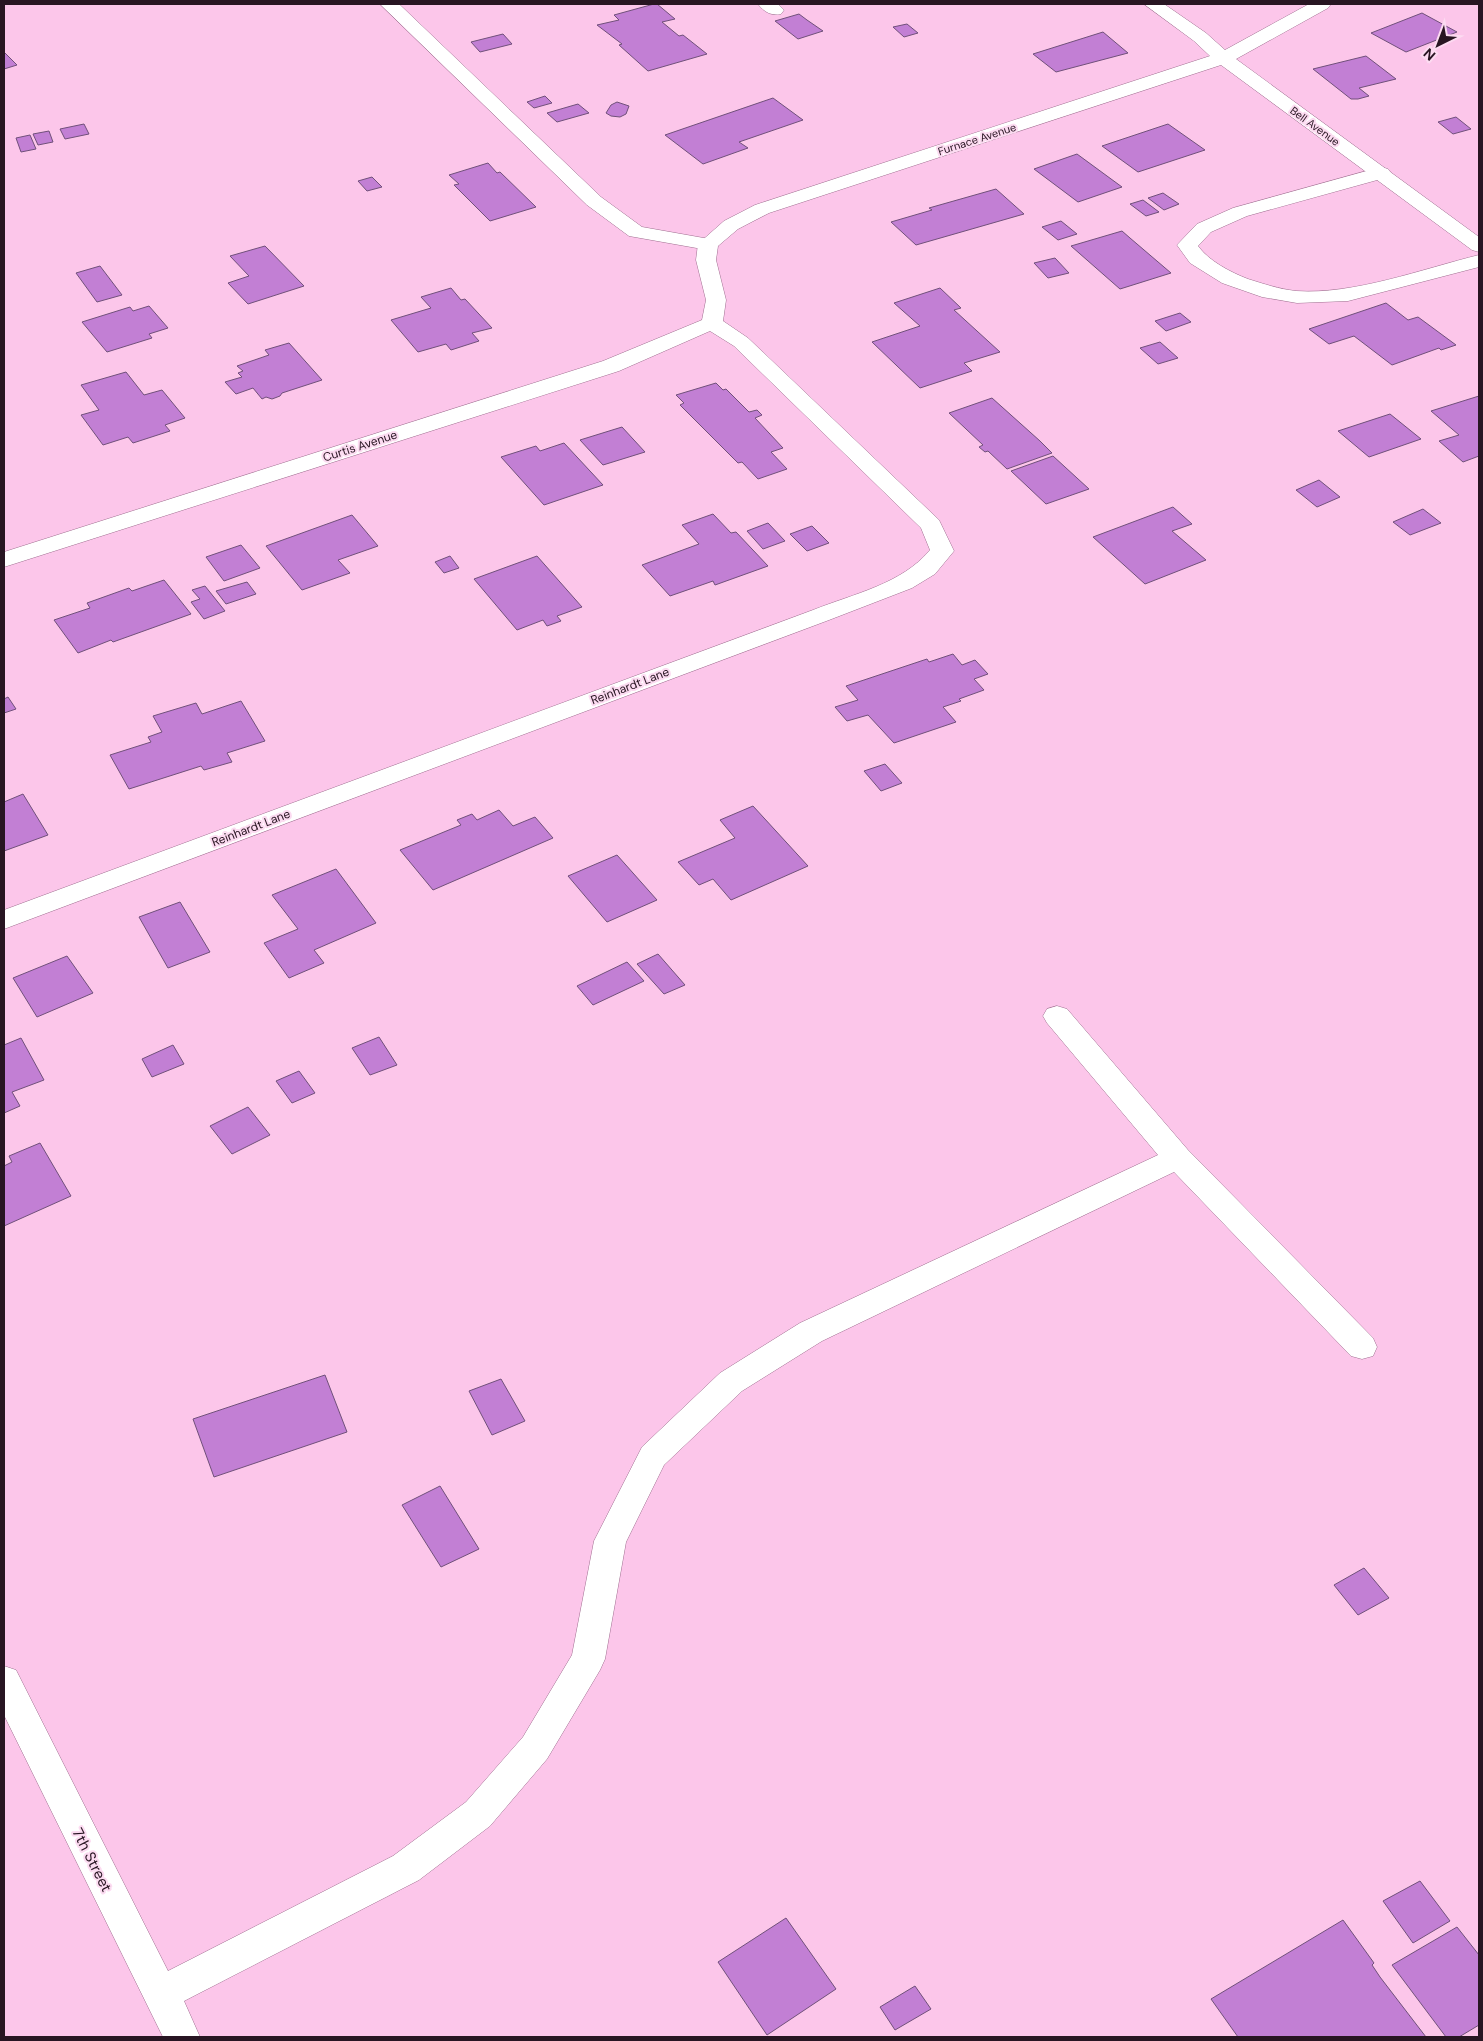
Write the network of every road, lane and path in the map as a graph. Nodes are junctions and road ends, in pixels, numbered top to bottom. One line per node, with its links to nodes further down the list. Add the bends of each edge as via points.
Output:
1 (389, 4): 6 (street, via 594,201 636,232)
2 (1153, 4): 4 (street, Bell Avenue, via 1200,37)
3 (1322, 4): 4 (street, Furnace Avenue)
4 (1223, 58): 5 (street, Bell Avenue); 6 (street, Furnace Avenue, via 762,209 731,224)
5 (1381, 173): 7 (street, Bell Avenue); 8 (street, via 1240,212 1204,228 1187,244 1197,259 1228,279 1270,293 1298,297 1348,296)
6 (708, 244): 9 (street, via 706,260 716,300)
7 (1479, 246)
8 (1479, 261)
9 (712, 323): 10 (street, Curtis Avenue, via 611,366); 11 (street, Reinhardt Lane, via 741,342 931,525 942,552 927,569 904,582 822,614)
10 (4, 560)
11 (4, 920)
12 (1058, 1016): 13 (street)
13 (1178, 1158): 14 (street); 16 (street, via 811,1332 731,1382 653,1456 610,1541 588,1659 535,1748 478,1814 406,1868)
14 (1362, 1347)
15 (4, 1681): 16 (street, 7th Street)
16 (160, 1994): 17 (street, 7th Street)
17 (182, 2037)

